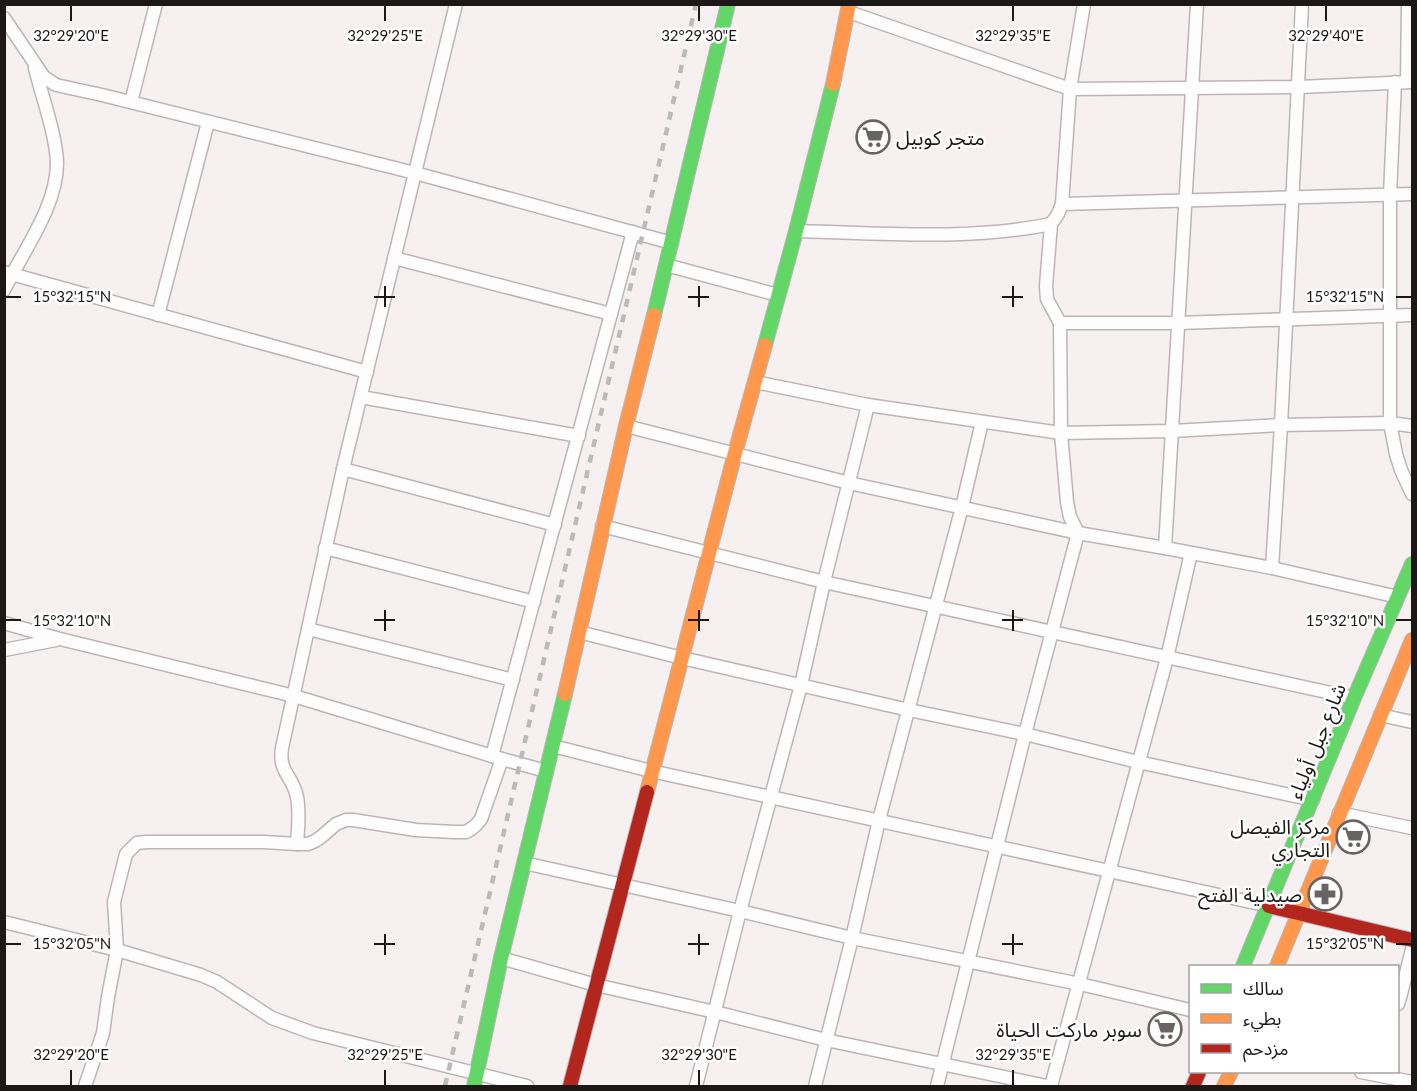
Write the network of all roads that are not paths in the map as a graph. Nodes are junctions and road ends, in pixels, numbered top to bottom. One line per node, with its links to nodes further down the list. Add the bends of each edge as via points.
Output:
1 (156, 4): 15 (street)
2 (456, 4): 17 (street)
3 (728, 4): 26 (street)
4 (1084, 4): 13 (street)
5 (1197, 4): 14 (street)
6 (1302, 4): 12 (street)
7 (1408, 4): 11 (street)
8 (849, 8): 13 (street); 24 (street)
9 (4, 18): 10 (street)
10 (34, 63): 15 (street, via 56,85); 29 (street, via 53,135 57,163 54,190 45,213)
11 (1405, 82): 12 (street); 18 (street)
12 (1299, 87): 14 (street); 20 (street)
13 (1071, 89): 14 (street); 22 (street)
14 (1192, 89): 21 (street)
15 (131, 102): 16 (street)
16 (208, 122): 17 (street); 33 (street)
17 (415, 173): 25 (street); 27 (street)
18 (1390, 195): 19 (street); 20 (street); 34 (street)
19 (1413, 195)
20 (1292, 197): 21 (street); 36 (street)
21 (1186, 201): 22 (street); 38 (street)
22 (1062, 204): 23 (street)
23 (1051, 224): 24 (street, via 1022,230 949,234); 37 (street, via 1047,298)
24 (796, 231): 31 (street)
25 (633, 232): 26 (street); 32 (street)
26 (672, 243): 28 (street)
27 (394, 258): 32 (street); 39 (street)
28 (666, 265): 31 (street); 46 (street)
29 (8, 273): 30 (street); 33 (street)
30 (4, 290)
31 (778, 295): 40 (street)
32 (611, 314): 50 (street)
33 (158, 315): 39 (street)
34 (1389, 315): 35 (street); 36 (street); 44 (street)
35 (1413, 315)
36 (1286, 318): 38 (street); 45 (street)
37 (1060, 323): 38 (street); 49 (street)
38 (1179, 323): 48 (street)
39 (367, 372): 41 (street)
40 (755, 382): 42 (street); 51 (street)
41 (361, 397): 50 (street); 52 (street)
42 (868, 405): 43 (street); 53 (street)
43 (982, 422): 49 (street); 55 (street)
44 (1390, 423): 45 (street); 47 (street); 54 (street, via 1401,470)
45 (1281, 425): 48 (street); 64 (street)
46 (626, 426): 51 (street); 57 (street)
47 (1413, 426)
48 (1172, 431): 49 (street); 60 (street)
49 (1061, 433): 58 (street, via 1070,518)
50 (579, 436): 56 (street)
51 (735, 453): 53 (street); 62 (street)
52 (343, 469): 56 (street); 59 (street)
53 (849, 483): 55 (street); 65 (street)
54 (1413, 494)
55 (962, 507): 58 (street); 68 (street)
56 (555, 525): 67 (street)
57 (602, 526): 62 (street); 72 (street)
58 (1078, 533): 60 (street); 71 (street)
59 (325, 548): 67 (street); 70 (street)
60 (1165, 548): 61 (street)
61 (1191, 553): 64 (street); 77 (street)
62 (708, 554): 65 (street); 76 (street)
63 (1413, 564): 66 (street, شارع جبل أولياء)
64 (1272, 568): 66 (street)
65 (824, 582): 68 (street); 79 (street)
66 (1398, 597): 81 (street, شارع جبل أولياء)
67 (534, 602): 78 (street)
68 (936, 607): 71 (street); 82 (street)
69 (4, 623): 73 (street)
70 (308, 629): 78 (street); 80 (street)
71 (1051, 631): 77 (street); 85 (street)
72 (579, 632): 76 (street); 86 (street)
73 (60, 639): 75 (street); 80 (street)
74 (1413, 640): 83 (street)
75 (4, 650)
76 (682, 658): 79 (street); 90 (street)
77 (1167, 658): 81 (street); 88 (street)
78 (513, 680): 87 (street)
79 (801, 685): 82 (street); 91 (street)
80 (294, 696): 87 (street); 96 (street, via 280,758 297,794)
81 (1354, 698): 92 (street, شارع جبل أولياء)
82 (909, 710): 85 (street); 94 (street)
83 (1380, 715): 84 (street); 93 (street)
84 (1413, 722)
85 (1025, 734): 88 (street); 97 (street)
86 (553, 746): 89 (street); 90 (street)
87 (497, 758): 89 (street); 96 (street, via 481,819 466,832 346,820 315,841)
88 (1138, 762): 92 (street); 99 (street)
89 (546, 771): 98 (street)
90 (651, 771): 91 (street); 100 (street)
91 (771, 797): 94 (street); 102 (street)
92 (1313, 800): 101 (street, شارع جبل أولياء)
93 (1339, 813): 95 (street); 103 (street)
94 (879, 820): 97 (street); 105 (street)
95 (1413, 828)
96 (297, 844): 108 (street, via 137,843 126,854 114,902)
97 (997, 846): 99 (street); 110 (street)
98 (524, 863): 100 (street); 109 (street)
99 (1109, 872): 101 (street); 113 (street)
100 (622, 885): 102 (street); 114 (street)
101 (1269, 906): 103 (street); 111 (street, شارع جبل أولياء)
102 (740, 911): 105 (street); 117 (street)
103 (1299, 914): 106 (street); 112 (street)
104 (4, 922): 108 (street)
105 (852, 938): 110 (street); 118 (street)
106 (1413, 940)
107 (1413, 949): 115 (street)
108 (117, 950): 121 (street, via 201,975 272,1018 313,1033); 123 (street, via 103,1033)
109 (501, 958): 114 (street); 121 (street)
110 (968, 961): 113 (street); 119 (street)
111 (1243, 965)
112 (1277, 965)
113 (1080, 984): 116 (street); 129 (street)
114 (596, 985): 117 (street); 125 (street)
115 (1399, 1000)
116 (1189, 1010)
117 (715, 1012): 118 (street); 126 (street)
118 (826, 1040): 119 (street); 127 (street)
119 (942, 1065): 128 (street); 129 (street)
120 (1371, 1073): 122 (street)
121 (475, 1080): 124 (street)
122 (1413, 1082)
123 (85, 1086)
124 (527, 1086)
125 (570, 1086)
126 (696, 1086)
127 (815, 1086)
128 (937, 1086)
129 (1049, 1086)

